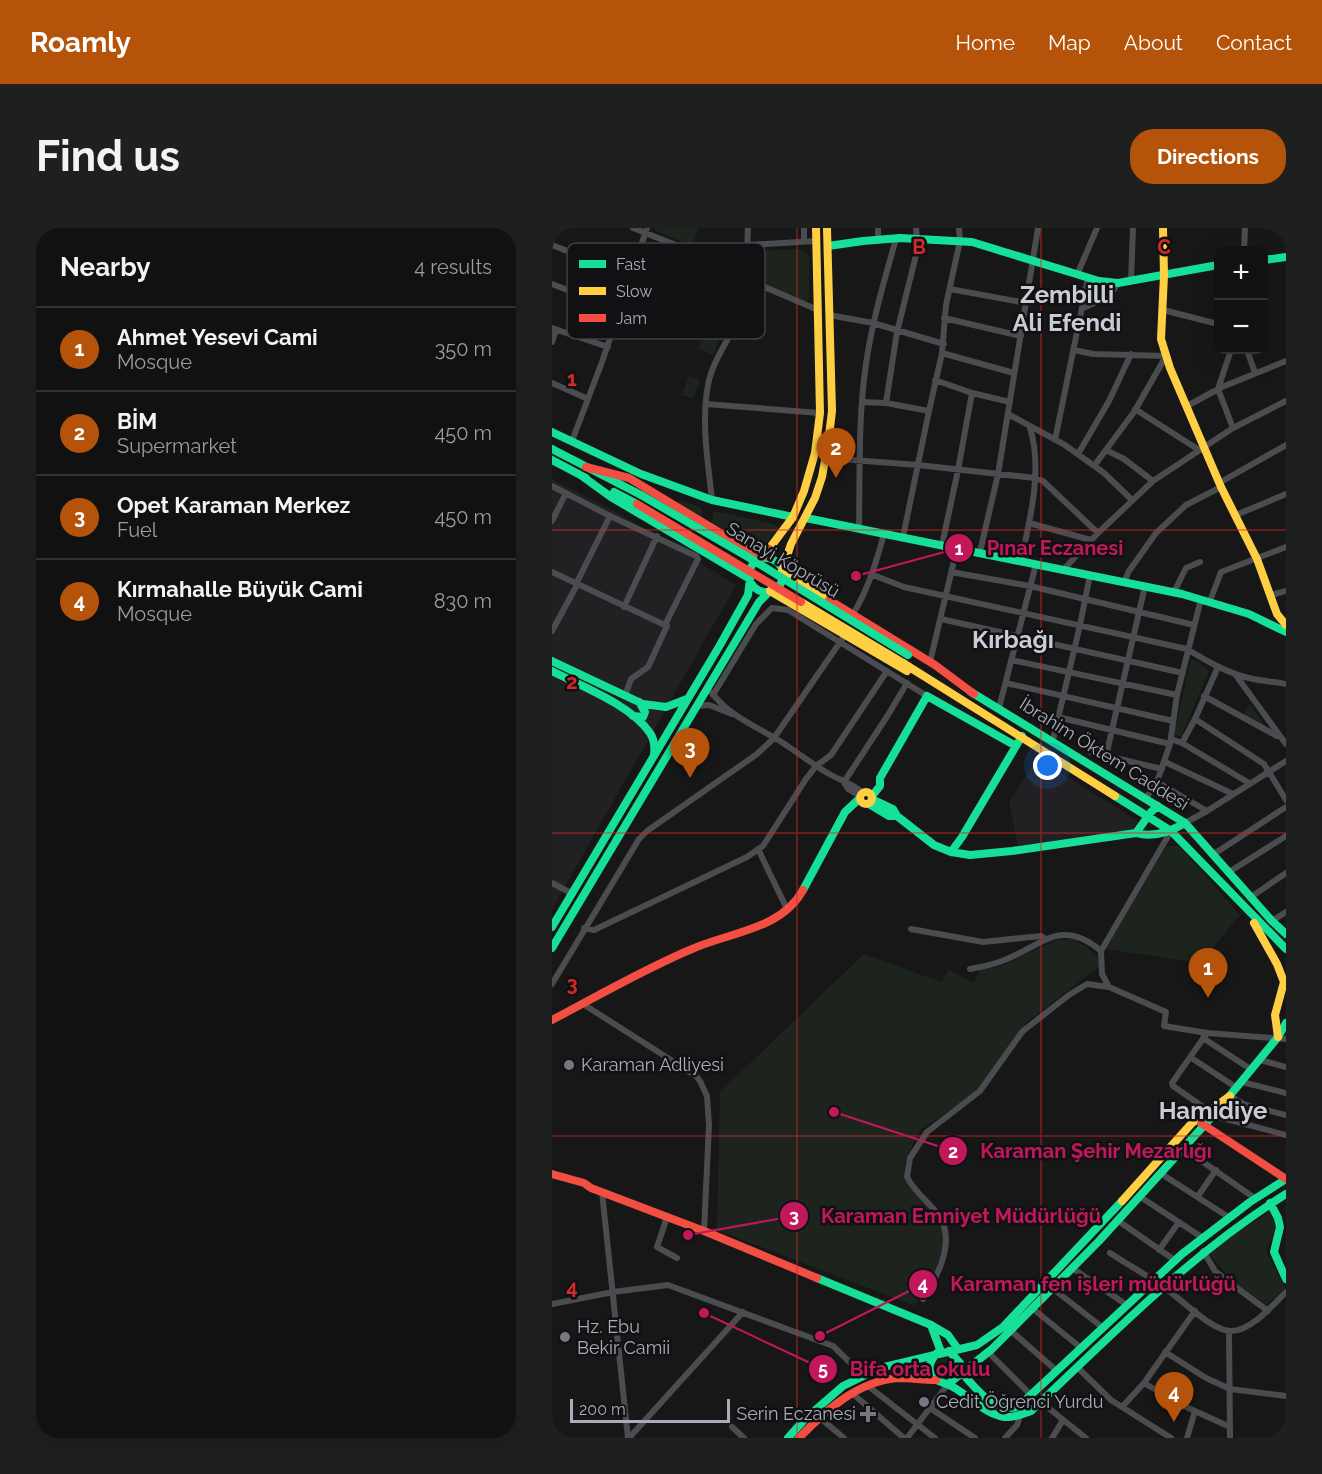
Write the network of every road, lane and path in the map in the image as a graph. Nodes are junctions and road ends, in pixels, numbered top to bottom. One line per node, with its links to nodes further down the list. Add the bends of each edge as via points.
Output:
1 (633, 228): 14 (street)
2 (748, 228): 22 (street)
3 (804, 228): 20 (street)
4 (816, 228): 18 (main road)
5 (827, 228): 25 (main road)
6 (878, 228): 17 (street)
7 (916, 228): 16 (street)
8 (959, 228): 19 (street)
9 (1038, 228): 31 (street)
10 (1097, 228): 34 (street)
11 (1133, 228): 37 (street)
12 (1163, 228): 35 (main road)
13 (1245, 228): 26 (street)
14 (646, 230): 21 (street)
15 (896, 239): 16 (main road); 17 (main road); 49 (street)
16 (918, 239): 19 (main road); 52 (street)
17 (878, 240): 25 (main road)
18 (816, 241): 20 (street); 45 (main road)
19 (960, 241): 31 (main road); 41 (street)
20 (804, 242): 23 (street)
21 (674, 243)
22 (747, 243)
23 (765, 244)
24 (552, 245): 27 (street)
25 (828, 246): 47 (main road)
26 (1244, 246)
27 (567, 251)
28 (1286, 257): 29 (main road)
29 (1268, 260)
30 (1268, 260): 32 (main road)
31 (1033, 262): 34 (main road); 43 (street)
32 (1286, 263)
33 (1214, 266): 35 (main road)
34 (1077, 275): 36 (main road)
35 (1164, 275): 37 (main road); 46 (main road)
36 (1088, 278): 38 (main road); 44 (street)
37 (1131, 280): 38 (main road)
38 (1118, 283): 44 (street, via 1109,297)
39 (552, 284): 42 (street)
40 (765, 285): 45 (street)
41 (950, 289): 43 (street); 48 (street)
42 (567, 290)
43 (1026, 303): 53 (street)
44 (1083, 308): 60 (street)
45 (818, 310): 82 (main road)
46 (1163, 310): 50 (street); 65 (main road, via 1161,339)
47 (830, 315): 49 (street); 94 (main road, via 832,411)
48 (944, 318): 53 (street); 58 (street)
49 (873, 323): 52 (street); 75 (street)
50 (1214, 323)
51 (554, 329): 57 (street)
52 (897, 332): 58 (street); 78 (street)
53 (1021, 336): 67 (street)
54 (584, 339): 59 (street)
55 (611, 339): 59 (street)
56 (728, 339): 77 (street, via 712,370)
57 (552, 342)
58 (944, 344): 61 (street)
59 (608, 347): 73 (street)
60 (1074, 350): 62 (street); 87 (street)
61 (942, 353): 67 (street); 69 (street)
62 (1131, 354): 65 (street); 93 (street)
63 (1230, 354): 71 (street)
64 (1248, 354): 68 (street)
65 (1166, 356): 79 (main road); 80 (street)
66 (1286, 361): 68 (street)
67 (1014, 373): 76 (street)
68 (1255, 374): 71 (street)
69 (935, 380): 72 (street); 81 (street)
70 (552, 383): 73 (street)
71 (1218, 389): 79 (street); 85 (street)
72 (972, 393): 76 (street); 99 (street)
73 (588, 399): 88 (street)
74 (1286, 401): 85 (street)
75 (862, 402): 78 (street); 96 (street)
76 (1010, 402): 83 (street)
77 (706, 404): 82 (street); 108 (street)
78 (886, 404): 81 (street)
79 (1187, 406): 91 (main road)
80 (1136, 409): 91 (street); 92 (street)
81 (928, 411): 97 (street)
82 (820, 413): 112 (main road, via 815,453)
83 (1008, 414): 84 (street); 101 (street)
84 (1029, 428): 87 (street); 102 (street, via 1034,442)
85 (1233, 428): 91 (street)
86 (552, 432): 88 (main road)
87 (1055, 440): 93 (street)
88 (572, 441): 108 (main road, via 641,474)
89 (1286, 446): 104 (street)
90 (552, 449): 100 (main road)
91 (1202, 449): 103 (street); 104 (main road)
92 (1106, 450): 98 (street); 103 (street)
93 (1078, 454): 98 (street)
94 (826, 458): 96 (street); 113 (main road)
95 (552, 460): 100 (main road)
96 (860, 461): 97 (street); 116 (street)
97 (918, 465): 99 (street); 121 (street)
98 (1094, 466): 109 (street)
99 (958, 470): 101 (street); 124 (street)
100 (584, 471): 128 (main road, via 629,478); 139 (main road, via 611,497); 169 (main road, Sanayi Köprüsü, bridge); 169 (main road, Sanayi Köprüsü, bridge, via 641,495 748,557)
101 (998, 474): 102 (street); 127 (street)
102 (1035, 478): 115 (street); 117 (street)
103 (1153, 481): 109 (street)
104 (1220, 485): 110 (main road); 140 (street, via 1186,505 1156,532)
105 (552, 486): 106 (street)
106 (566, 494): 111 (street); 114 (street)
107 (1286, 494): 110 (street)
108 (712, 500): 112 (main road)
109 (1132, 500): 117 (street)
110 (1236, 515): 129 (main road)
111 (610, 516): 120 (street); 141 (street)
112 (793, 517): 118 (main road)
113 (806, 518): 116 (main road); 123 (main road)
114 (552, 521)
115 (1029, 523): 122 (street); 130 (street)
116 (859, 529): 119 (main road)
117 (1098, 532): 122 (street)
118 (780, 534): 123 (main road, via 783,544); 128 (main road)
119 (884, 534): 121 (main road); 138 (street)
120 (657, 536): 153 (street); 158 (street, via 698,559)
121 (903, 537): 124 (main road)
122 (1091, 540): 133 (street)
123 (792, 541): 134 (main road)
124 (942, 545): 126 (main road)
125 (1286, 547): 129 (street)
126 (957, 548): 127 (main road); 136 (street)
127 (980, 552): 130 (main road)
128 (762, 558): 134 (main road, via 777,562); 139 (main road, via 753,564)
129 (1257, 559): 149 (main road); 151 (street, via 1221,572)
130 (1021, 561): 132 (main road)
131 (1200, 562): 146 (street, via 1186,567)
132 (1036, 564): 133 (main road); 142 (street)
133 (1064, 569): 137 (main road)
134 (782, 571): 144 (main road, via 779,586); 154 (main road)
135 (552, 572): 141 (street)
136 (951, 572): 142 (street); 148 (street)
137 (1089, 574): 140 (main road); 150 (street)
138 (873, 576): 148 (street); 154 (street)
139 (750, 579): 144 (main road, via 755,588); 147 (main road)
140 (1125, 582): 143 (main road)
141 (576, 585): 153 (street); 162 (street)
142 (1030, 586): 150 (street); 155 (street)
143 (1145, 586): 146 (main road); 156 (street)
144 (770, 591): 152 (main road); 166 (main road)
145 (1286, 591): 149 (street)
146 (1174, 592): 151 (main road)
147 (748, 595): 152 (main road, via 755,595); 192 (main road)
148 (946, 596): 155 (street); 157 (street)
149 (1271, 596): 161 (main road)
150 (1085, 600): 156 (street); 159 (street)
151 (1205, 600): 160 (street); 163 (main road, via 1272,623)
152 (759, 602): 183 (main road)
153 (624, 607): 158 (street)
154 (853, 614): 173 (main road)
155 (1023, 614): 159 (street); 164 (street)
156 (1139, 614): 160 (street); 165 (street)
157 (941, 619): 164 (street); 173 (street)
158 (665, 625): 188 (street, via 652,660 631,679)
159 (1080, 625): 165 (street); 167 (street)
160 (1194, 625): 168 (street)
161 (1286, 625)
162 (552, 631)
163 (1286, 632)
164 (1017, 637): 167 (street); 170 (street)
165 (1134, 637): 168 (street); 171 (street)
166 (842, 638): 176 (street); 185 (street, via 788,610 772,609 756,624); 194 (main road); 206 (street)
167 (1074, 649): 171 (street); 177 (street)
168 (1187, 650): 174 (street); 178 (street)
169 (905, 659): 186 (main road, İbrahim Öktem Caddesi); 194 (main road, İbrahim Öktem Caddesi)
170 (1011, 660): 177 (street); 181 (street)
171 (1128, 660): 178 (street); 182 (street)
172 (552, 661): 188 (main road)
173 (930, 662): 186 (main road)
174 (1218, 667): 179 (street); 191 (street)
175 (552, 671): 198 (main road)
176 (888, 671): 180 (street); 217 (street, via 831,755)
177 (1068, 672): 182 (street); 190 (street)
178 (1182, 673): 187 (street)
179 (1234, 674): 184 (street); 205 (street)
180 (907, 683): 189 (street); 219 (street)
181 (1006, 683): 190 (street); 196 (street)
182 (1122, 683): 187 (street); 197 (street)
183 (709, 684): 185 (street); 195 (main road)
184 (1285, 685)
185 (713, 694): 199 (street)
186 (974, 694): 196 (main road, İbrahim Öktem Caddesi)
187 (1177, 695): 202 (street)
188 (625, 696): 193 (main road)
189 (927, 696): 211 (main road); 223 (main road, via 880,778 880,786)
190 (1063, 696): 197 (street); 200 (street)
191 (1204, 696): 201 (street); 205 (street)
192 (687, 699): 193 (main road, via 674,706 660,707); 213 (main road)
193 (639, 702): 198 (main road, via 645,712 643,717)
194 (966, 702): 204 (main road, İbrahim Öktem Caddesi)
195 (696, 706): 199 (street, via 709,705); 251 (main road)
196 (999, 708): 207 (main road, İbrahim Öktem Caddesi)
197 (1117, 708): 202 (street); 203 (street)
198 (632, 716): 213 (main road, via 649,732)
199 (738, 717): 206 (street)
200 (1058, 717): 203 (street); 207 (street)
201 (1195, 718): 209 (street); 218 (street)
202 (1173, 721): 208 (street)
203 (1112, 730): 208 (street); 214 (street)
204 (1022, 736): 211 (main road); 229 (main road, İbrahim Öktem Caddesi)
205 (1280, 737): 210 (street)
206 (774, 738): 217 (street); 247 (street, via 639,839)
207 (1053, 740): 224 (main road, İbrahim Öktem Caddesi)
208 (1171, 742): 209 (street); 216 (street)
209 (1182, 742): 221 (street)
210 (1286, 744)
211 (1016, 746): 235 (main road)
212 (1090, 752): 214 (street)
213 (654, 755): 240 (main road)
214 (1106, 756): 216 (street)
215 (1286, 761): 218 (street)
216 (1164, 765): 220 (street); 222 (street)
217 (816, 766): 219 (street); 234 (street)
218 (1269, 770): 221 (street); 225 (street)
219 (844, 782): 223 (street, via 852,784)
220 (1157, 782): 224 (street); 228 (street)
221 (1249, 783): 222 (street)
222 (1233, 794): 228 (street)
223 (866, 798): 235 (main road, via 893,809 934,845); 243 (main road, via 856,810 846,812 798,899)
224 (1146, 798): 226 (main road, İbrahim Öktem Caddesi)
225 (1286, 800)
226 (1158, 806): 229 (main road); 230 (main road, İbrahim Öktem Caddesi)
227 (1286, 807): 236 (street)
228 (1207, 811): 230 (street)
229 (1148, 817): 231 (main road, İbrahim Öktem Caddesi); 232 (main road)
230 (1185, 823): 231 (main road); 236 (main road, İbrahim Öktem Caddesi)
231 (1171, 831): 232 (main road); 242 (main road, İbrahim Öktem Caddesi); 253 (street)
232 (1136, 833): 235 (main road, via 1012,851 970,855)
233 (1286, 836): 237 (street)
234 (758, 849): 243 (street); 247 (street, via 594,930)
235 (951, 852)
236 (1214, 854): 237 (main road, İbrahim Öktem Caddesi)
237 (1229, 872): 241 (main road, İbrahim Öktem Caddesi)
238 (1286, 873): 241 (street)
239 (552, 883): 240 (street)
240 (573, 894): 246 (main road)
241 (1251, 897): 245 (main road, İbrahim Öktem Caddesi)
242 (1239, 903): 252 (main road, İbrahim Öktem Caddesi); 261 (main road, via 1258,928 1284,982 1275,1015)
243 (787, 909): 257 (main road, via 757,928 693,948)
244 (1286, 912): 245 (street)
245 (1272, 921): 249 (main road, İbrahim Öktem Caddesi)
246 (552, 927)
247 (584, 928): 255 (street)
248 (911, 929): 250 (street, via 982,942 1041,936)
249 (1286, 934)
250 (1046, 939): 253 (street, via 1063,934 1074,936); 254 (street, via 1002,962)
251 (552, 948)
252 (1286, 949)
253 (1101, 951): 256 (street, via 1102,974)
254 (970, 969)
255 (552, 984)
256 (1109, 987): 260 (street, via 1166,1012 1164,1026); 301 (street, via 1087,984 1022,1032 980,1091 922,1138 908,1165 907,1177 941,1219 947,1234 938,1275)
257 (583, 1004): 258 (main road); 287 (street, via 696,1076 704,1087 710,1125)
258 (552, 1020)
259 (1286, 1023): 261 (main road)
260 (1205, 1036): 261 (street); 262 (street); 265 (street)
261 (1282, 1038): 263 (main road)
262 (1190, 1058): 266 (street); 270 (street, via 1172,1083)
263 (1260, 1060): 264 (street); 265 (main road)
264 (1286, 1067)
265 (1252, 1070): 266 (main road)
266 (1240, 1085): 267 (street); 268 (main road)
267 (1286, 1093)
268 (1230, 1096): 269 (street, via 1246,1105); 270 (main road)
269 (1286, 1115)
270 (1205, 1117): 271 (street); 272 (main road); 276 (main road); 313 (main road, via 1003,1327 977,1345)
271 (1286, 1135)
272 (1183, 1148): 273 (street); 274 (main road)
273 (1216, 1170): 280 (street); 281 (street)
274 (1160, 1173): 279 (main road); 280 (street)
275 (552, 1176): 277 (main road)
276 (1286, 1179): 281 (main road)
277 (602, 1192): 283 (main road); 299 (street)
278 (1286, 1194): 282 (main road)
279 (1139, 1196): 285 (main road); 286 (street)
280 (1198, 1196): 284 (street)
281 (1256, 1199): 284 (main road)
282 (1270, 1203): 290 (main road); 295 (main road, via 1282,1226 1274,1252)
283 (667, 1217): 287 (main road); 292 (street, via 657,1247)
284 (1230, 1218): 288 (main road)
285 (1118, 1220): 289 (street); 294 (main road)
286 (1179, 1222): 288 (street); 289 (street)
287 (704, 1231): 308 (main road)
288 (1203, 1238): 293 (main road)
289 (1159, 1250): 293 (street)
290 (1203, 1251): 297 (main road); 306 (street, via 1215,1271)
291 (1110, 1253): 296 (street)
292 (677, 1258)
293 (1176, 1261): 296 (main road)
294 (1072, 1268): 298 (main road); 303 (street)
295 (1286, 1280)
296 (1154, 1281): 297 (street); 303 (main road)
297 (1163, 1287): 305 (street); 316 (main road)
298 (1052, 1288): 304 (main road); 309 (street)
299 (614, 1292): 302 (street); 307 (street, via 668,1285); 339 (street)
300 (1285, 1297): 306 (street)
301 (922, 1299)
302 (552, 1304)
303 (1127, 1305): 309 (main road)
304 (1032, 1308): 310 (main road); 312 (street)
305 (1195, 1311): 311 (street); 314 (street)
306 (1268, 1311): 311 (street, via 1240,1329)
307 (743, 1312): 319 (street, via 833,1346); 339 (street)
308 (931, 1325): 313 (main road); 313 (main road, via 948,1335)
309 (1102, 1328): 312 (main road)
310 (1010, 1330): 315 (main road); 317 (street)
311 (1229, 1331): 324 (street)
312 (1080, 1348): 317 (main road)
313 (947, 1351): 318 (main road, via 960,1363); 319 (main road, via 879,1368); 320 (main road, via 933,1357 929,1367)
314 (1165, 1352): 321 (street); 324 (street)
315 (988, 1353): 318 (main road); 326 (street)
316 (1078, 1368): 328 (main road); 329 (street)
317 (1057, 1371): 326 (main road)
318 (961, 1374): 322 (main road); 326 (main road, via 991,1402 1002,1407 1014,1408)
319 (864, 1376): 341 (main road, via 843,1386)
320 (936, 1380): 322 (main road); 323 (main road, via 893,1379)
321 (1144, 1383): 329 (street); 331 (street)
322 (948, 1384): 330 (street); 332 (main road, via 993,1413)
323 (868, 1386): 325 (main road); 335 (street)
324 (1230, 1389): 327 (street); 337 (street)
325 (853, 1394): 333 (main road); 344 (street)
326 (1032, 1396)
327 (1286, 1396)
328 (1041, 1402): 332 (main road); 334 (street)
329 (1122, 1407): 350 (street)
330 (930, 1408): 335 (street); 346 (street)
331 (1195, 1411): 337 (street); 351 (street)
332 (1020, 1416): 347 (street)
333 (820, 1418): 342 (main road); 343 (street)
334 (1063, 1420): 348 (street); 349 (street)
335 (917, 1426): 344 (street); 345 (street)
336 (732, 1427): 340 (street)
337 (1230, 1428): 352 (street)
338 (1286, 1432): 353 (main road)
339 (629, 1438)
340 (744, 1438)
341 (788, 1438)
342 (799, 1438)
343 (844, 1438)
344 (908, 1438)
345 (935, 1438)
346 (975, 1438)
347 (1005, 1438)
348 (1052, 1438)
349 (1086, 1438)
350 (1171, 1438)
351 (1187, 1438)
352 (1230, 1438)
353 (1285, 1438)

